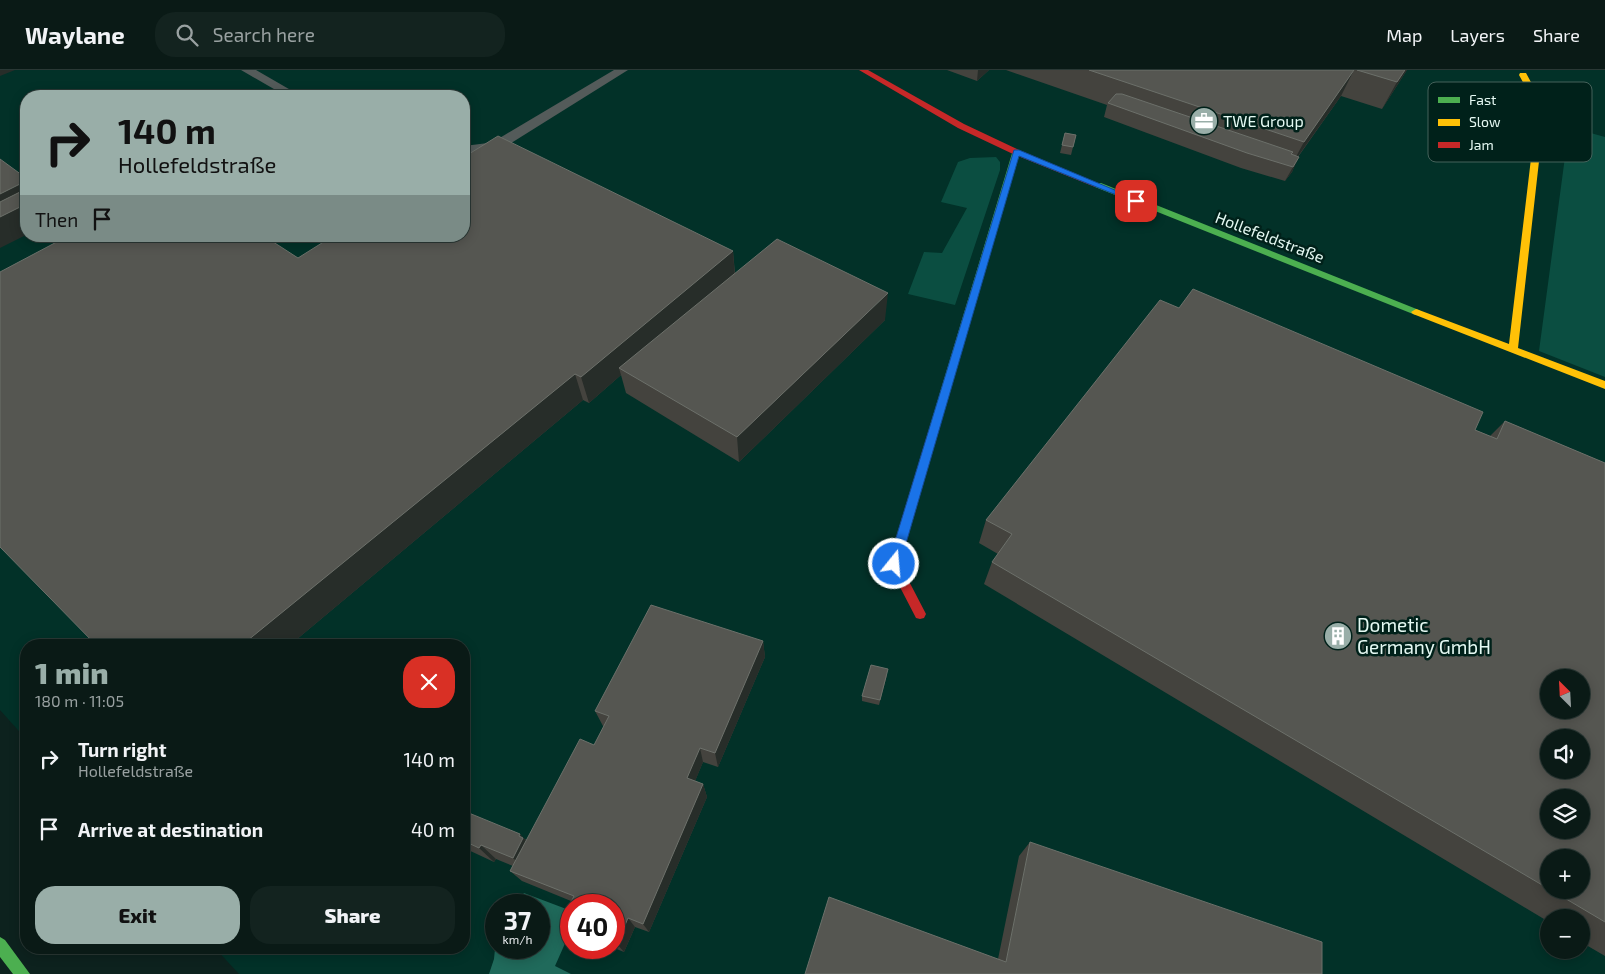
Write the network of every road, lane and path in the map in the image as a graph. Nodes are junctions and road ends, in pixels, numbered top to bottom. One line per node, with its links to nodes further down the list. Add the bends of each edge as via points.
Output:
1 (247, 70): 6 (lane)
2 (622, 70): 7 (lane, via 503,142)
3 (864, 70): 8 (street, Hollefeldstraße, via 961,126)
4 (1523, 75): 5 (street)
5 (1527, 82)
6 (284, 90)
7 (470, 149)
8 (1016, 152): 10 (street, Hollefeldstraße, via 1239,243); 12 (street, via 894,564)
9 (1535, 162): 10 (street)
10 (1513, 348): 11 (street, Hollefeldstraße)
11 (1605, 385)
12 (920, 614)
13 (0, 944): 14 (street)
14 (22, 974)

